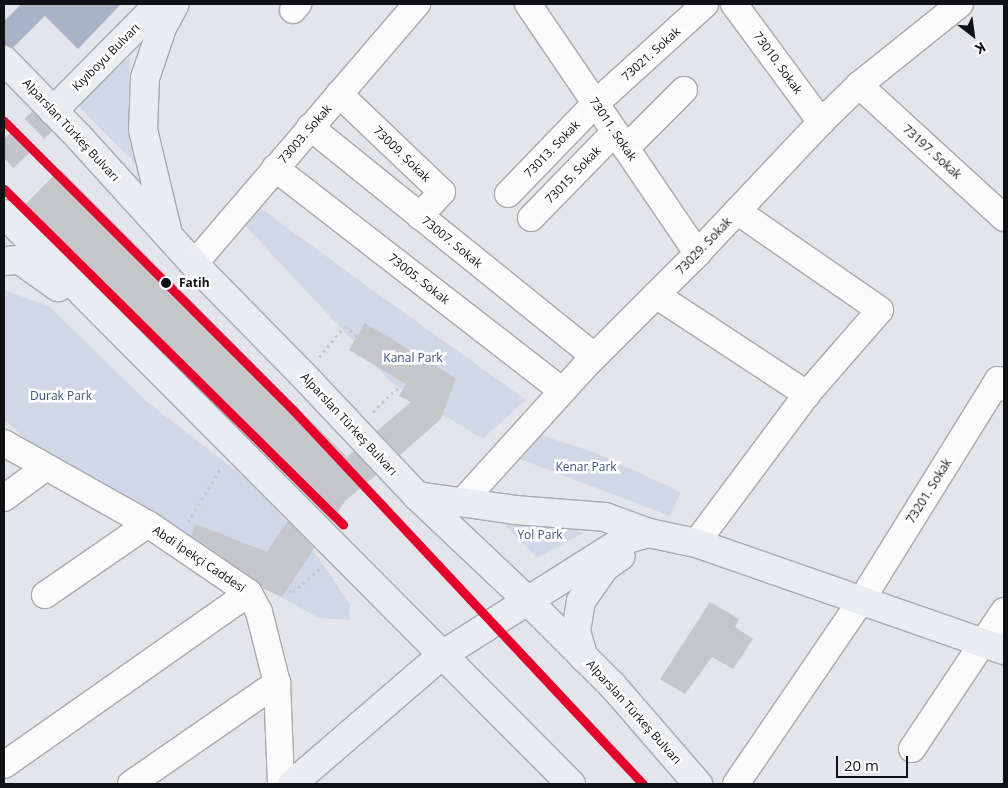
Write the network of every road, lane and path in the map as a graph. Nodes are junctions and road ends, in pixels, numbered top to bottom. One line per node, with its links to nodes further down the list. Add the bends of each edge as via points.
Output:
1 (159, 4): 13 (main road, Kıyıboyu Bulvarı)
2 (175, 4): 24 (main road, via 162,28 146,78 143,130)
3 (417, 4): 11 (street, 73003. Sokak)
4 (528, 4): 12 (street, 73011. Sokak)
5 (705, 4): 12 (street, 73021. Sokak)
6 (734, 4): 14 (street, 73010. Sokak)
7 (960, 4): 9 (street, 73029. Sokak)
8 (4, 60): 13 (main road, Alparslan Türkeş Bulvarı)
9 (859, 85): 14 (street, 73029. Sokak); 21 (street, 73197. Sokak)
10 (684, 90): 16 (street, 73015. Sokak)
11 (339, 94): 15 (street, 73003. Sokak); 22 (street, 73009. Sokak, via 442,192)
12 (596, 104): 16 (street, 73011. Sokak); 18 (street, 73013. Sokak)
13 (54, 111): 24 (main road, Alparslan Türkeş Bulvarı)
14 (821, 122): 19 (street, 73029. Sokak)
15 (310, 127): 17 (street, 73003. Sokak); 22 (street, 73007. Sokak)
16 (621, 140): 23 (street, 73015. Sokak); 26 (street, 73011. Sokak)
17 (275, 168): 28 (street, 73003. Sokak); 39 (street, 73005. Sokak)
18 (508, 194)
19 (737, 211): 26 (street, 73029. Sokak); 43 (street, via 880,310)
20 (4, 214): 32 (main road)
21 (1003, 215)
22 (420, 216): 33 (street, 73007. Sokak)
23 (531, 218)
24 (169, 238): 28 (main road, Alparslan Türkeş Bulvarı)
25 (91, 240): 29 (path)
26 (698, 254): 30 (street, 73029. Sokak)
27 (4, 261): 32 (main road, via 20,260)
28 (194, 264): 35 (main road, Alparslan Türkeş Bulvarı)
29 (138, 289): 34 (path, via 161,295); 40 (path, via 143,311)
30 (656, 295): 33 (street, 73029. Sokak); 43 (street)
31 (176, 324): 37 (path)
32 (123, 334): 48 (main road)
33 (594, 356): 39 (street, 73029. Sokak)
34 (239, 375): 37 (path); 44 (path)
35 (304, 376): 36 (path, via 345,326); 46 (main road, Alparslan Türkeş Bulvarı)
36 (422, 376)
37 (232, 383): 40 (path); 41 (path)
38 (1001, 384): 64 (street, 73201. Sokak)
39 (562, 391): 54 (street, 73029. Sokak)
40 (223, 392): 45 (path)
41 (241, 393)
42 (410, 393): 46 (path, via 396,389)
43 (807, 394): 58 (street)
44 (270, 408): 45 (path); 49 (path)
45 (253, 422): 51 (path)
46 (355, 430): 52 (main road, Alparslan Türkeş Bulvarı)
47 (4, 443): 50 (street, Abdi İpekçi Caddesi)
48 (235, 446): 56 (path); 59 (main road)
49 (322, 460)
50 (46, 468): 53 (street); 55 (street, Abdi İpekçi Caddesi)
51 (309, 479)
52 (417, 496): 54 (main road); 63 (main road, Alparslan Türkeş Bulvarı)
53 (4, 498)
54 (461, 503): 57 (main road, via 605,517)
55 (148, 524): 61 (street, Abdi İpekçi Caddesi); 62 (street)
56 (184, 528)
57 (649, 533): 58 (main road); 63 (main road, via 624,540); 68 (main road, via 605,567 581,601 576,632)
58 (696, 543): 64 (main road)
59 (340, 552): 60 (path, via 294,592); 67 (main road)
60 (289, 590)
61 (249, 593): 69 (street, Abdi İpekçi Caddesi, via 259,612); 71 (street)
62 (45, 595)
63 (527, 600): 67 (main road); 68 (main road, Alparslan Türkeş Bulvarı)
64 (861, 601): 66 (main road); 77 (street, 73201. Sokak)
65 (1004, 611): 66 (street)
66 (993, 646): 70 (street)
67 (442, 655): 74 (main road); 75 (main road)
68 (584, 658): 76 (main road, Alparslan Türkeş Bulvarı, via 613,686)
69 (277, 683): 72 (street); 73 (street, Abdi İpekçi Caddesi)
70 (912, 749)
71 (4, 765)
72 (131, 784)
73 (281, 784)
74 (292, 784)
75 (571, 784)
76 (698, 784)
77 (736, 784)

